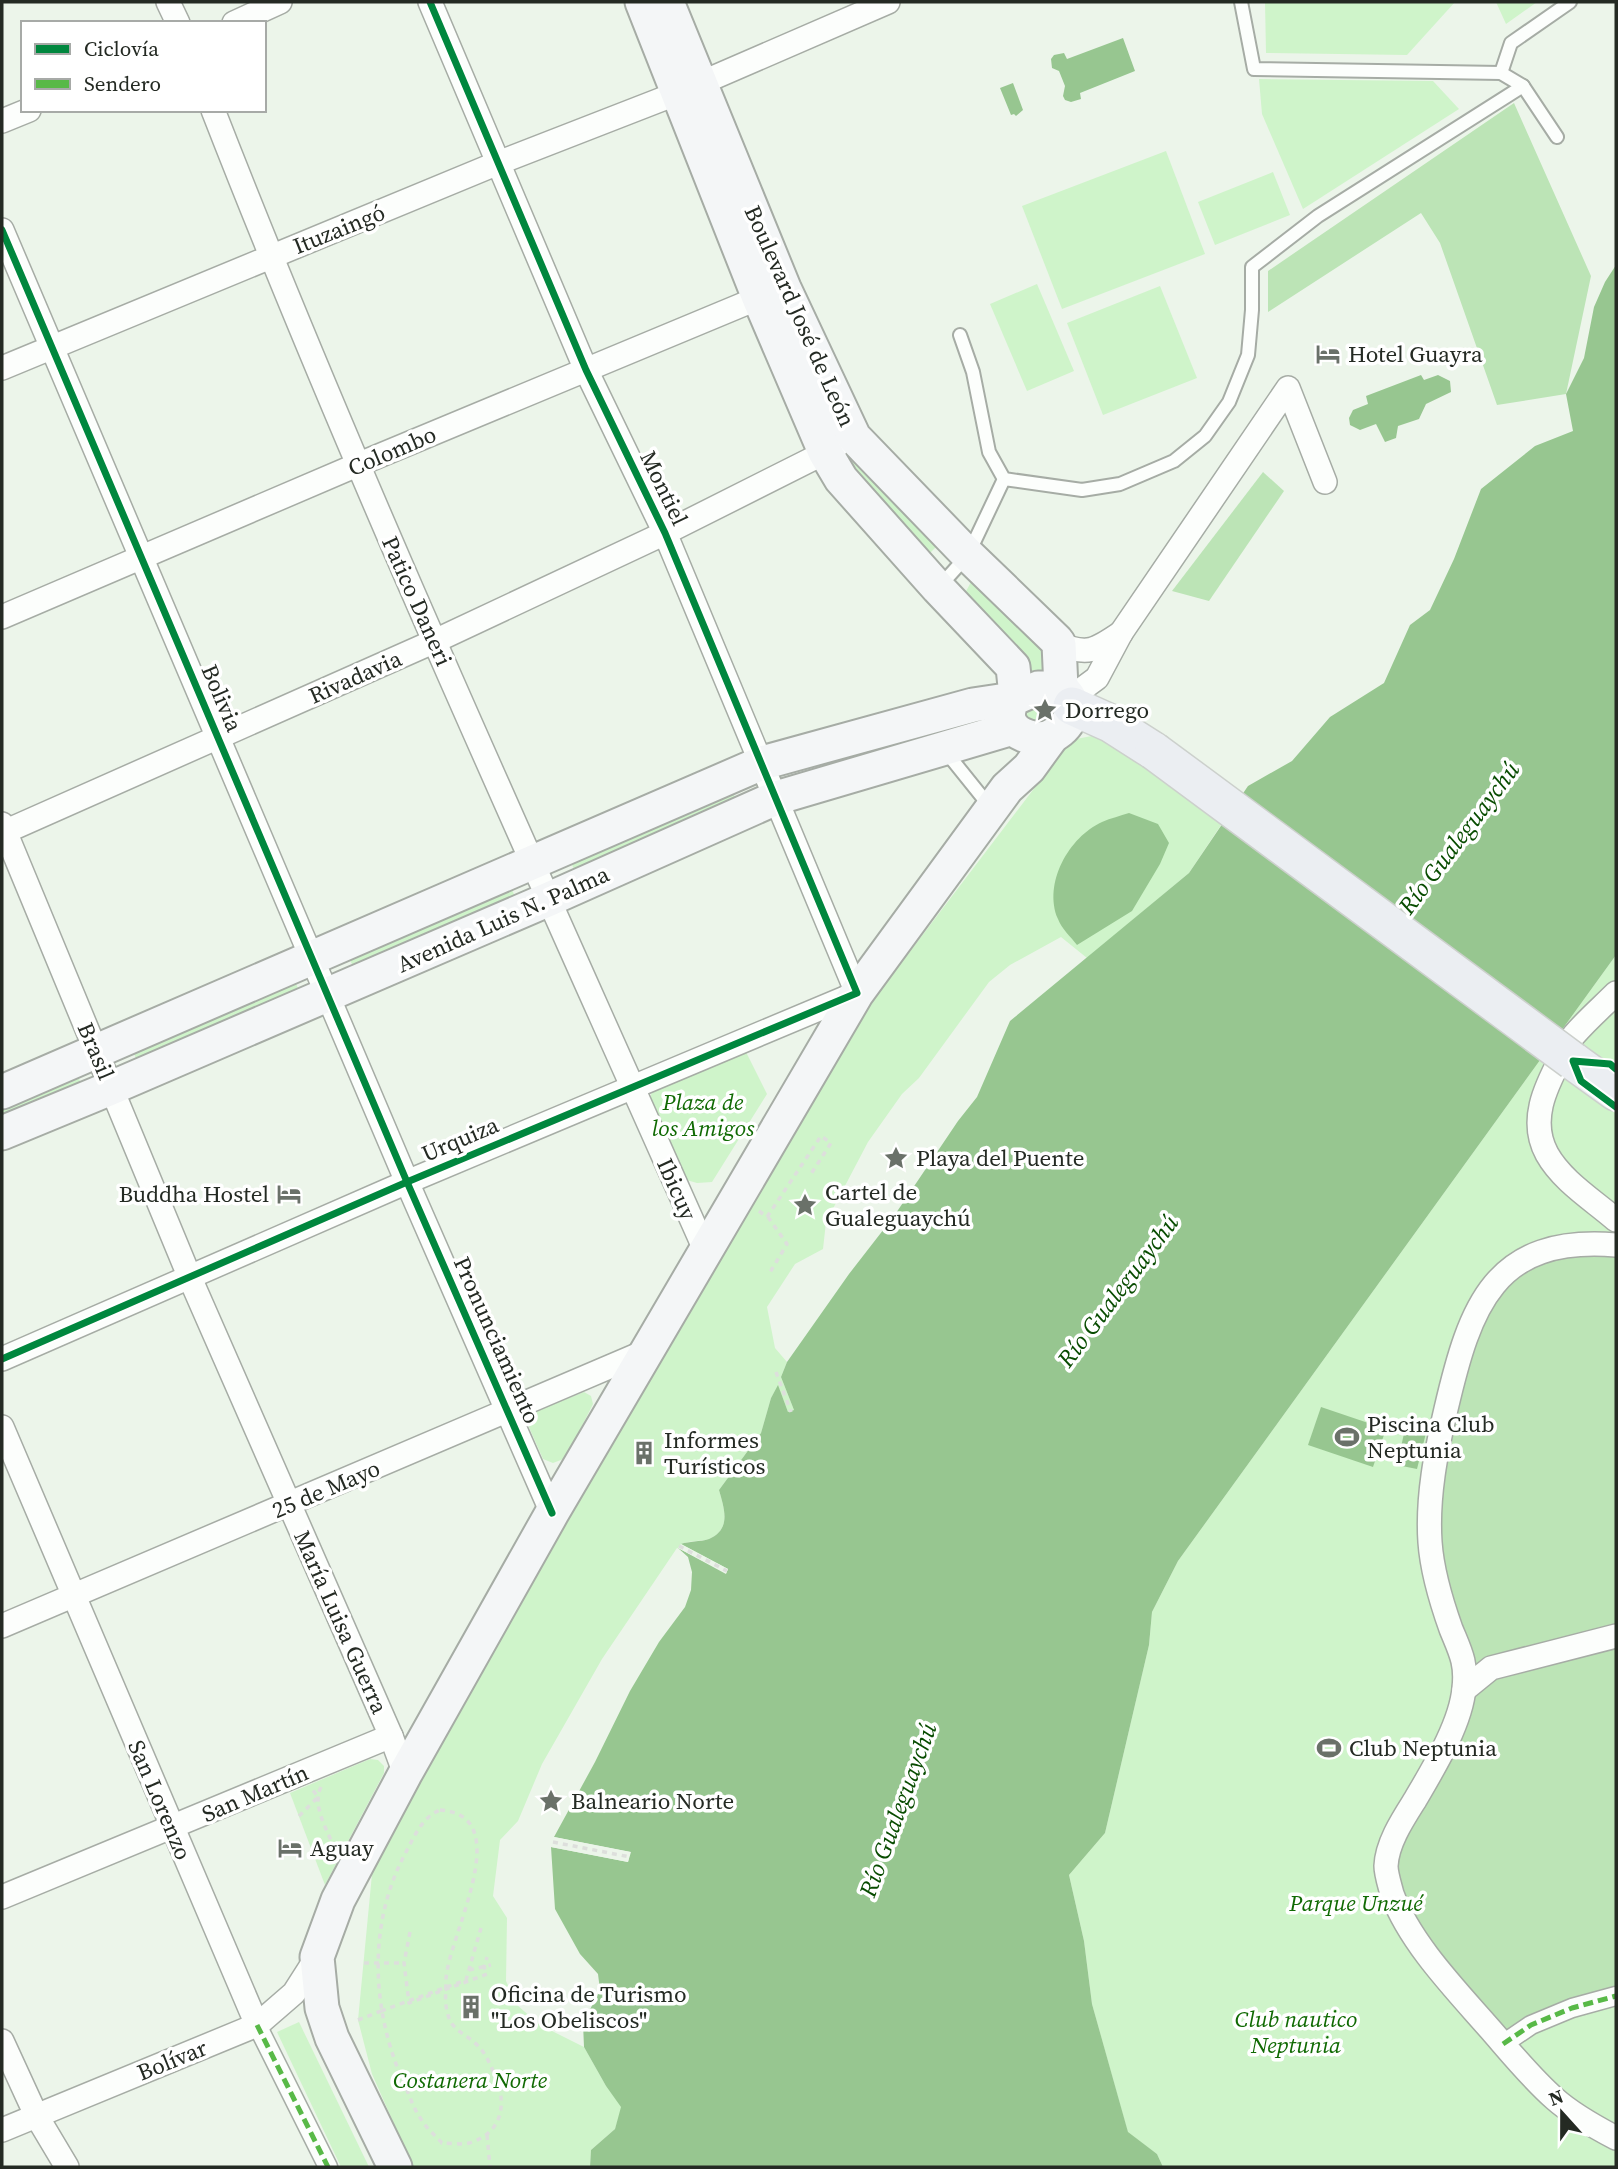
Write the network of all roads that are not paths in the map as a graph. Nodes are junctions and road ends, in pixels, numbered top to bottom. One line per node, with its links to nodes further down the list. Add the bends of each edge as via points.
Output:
1 (169, 2): 9 (street)
2 (280, 2): 10 (street)
3 (430, 2): 18 (street, Montiel)
4 (642, 2): 13 (main road, Boulevard José de León)
5 (667, 2): 13 (main road, Boulevard José de León)
6 (888, 2): 13 (street, Ituzaingó)
7 (1241, 2): 11 (lane, via 1254,69)
8 (1570, 2): 11 (lane, via 1511,43)
9 (177, 21)
10 (238, 21)
11 (1501, 73): 12 (lane)
12 (1523, 86): 17 (lane); 29 (lane, via 1318,216 1252,267 1248,355 1229,402 1205,436 1174,461 1120,484 1082,490)
13 (688, 89): 18 (street, Ituzaingó); 21 (main road, Boulevard José de León)
14 (24, 112): 16 (street)
15 (214, 112): 20 (street, Patico Daneri)
16 (2, 121)
17 (1558, 137)
18 (498, 163): 20 (street, Ituzaingó); 25 (street, Montiel)
19 (2, 230): 23 (street, Bolivia)
20 (270, 257): 23 (street, Ituzaingó); 28 (street, Patico Daneri)
21 (771, 293): 25 (street, Colombo); 26 (main road, Boulevard José de León); 27 (main road, Boulevard José de León)
22 (960, 335): 29 (lane, via 973,372 989,452)
23 (51, 347): 24 (street, Ituzaingó); 33 (street, Bolivia)
24 (2, 368)
25 (586, 370): 28 (street, Colombo); 31 (street, Montiel)
26 (854, 437): 27 (street, Rivadavia); 32 (main road, Boulevard José de León)
27 (825, 453): 31 (street, Rivadavia); 34 (main road, Boulevard José de León, via 841,479)
28 (357, 465): 33 (street, Colombo); 37 (street, Patico Daneri)
29 (1004, 479): 32 (lane)
30 (1325, 482): 36 (street, via 1288,388)
31 (665, 533): 37 (street, Rivadavia); 43 (street, Montiel)
32 (968, 555): 34 (lane); 38 (main road, Boulevard José de León)
33 (142, 559): 35 (street, Colombo); 41 (street, Bolivia)
34 (938, 588): 40 (main road, Boulevard José de León, via 1013,667)
35 (2, 617)
36 (1121, 633): 38 (street, via 1088,652); 39 (street, via 1097,678)
37 (435, 641): 41 (street, Rivadavia); 47 (street, Patico Daneri)
38 (1059, 645): 39 (main road)
39 (1064, 707): 40 (main road, via 1038,688); 40 (main road, via 1035,739); 45 (main road, via 1029,768); 57 (main road, bridge, via 1110,723 1154,751)
40 (1014, 713): 42 (main road, Avenida Luis N. Palma); 43 (main road, Avenida Luis N. Palma, via 973,705); 45 (main road)
41 (218, 737): 46 (street, Rivadavia); 49 (street, Bolivia)
42 (943, 748): 44 (main road, Avenida Luis N. Palma); 45 (lane)
43 (762, 763): 44 (street, Montiel); 47 (main road, Avenida Luis N. Palma)
44 (776, 797): 48 (main road, Avenida Luis N. Palma); 50 (street, Montiel)
45 (1000, 799): 50 (main road)
46 (3, 830): 53 (street, Brasil)
47 (531, 863): 48 (street, Patico Daneri); 49 (main road, Avenida Luis N. Palma)
48 (547, 900): 52 (main road, Avenida Luis N. Palma); 54 (street, Patico Daneri)
49 (311, 958): 52 (street, Bolivia); 53 (main road, Avenida Luis N. Palma)
50 (858, 993): 54 (street, Urquiza); 63 (main road)
51 (1616, 993): 60 (street, via 1573,1037 1546,1087 1539,1117 1546,1153 1568,1180)
52 (327, 995): 55 (main road, Avenida Luis N. Palma); 59 (street, Bolivia)
53 (96, 1051): 55 (street, Brasil); 56 (main road, Avenida Luis N. Palma)
54 (632, 1087): 59 (street, Urquiza); 63 (street, Ibicuy)
55 (111, 1088): 58 (main road, Avenida Luis N. Palma); 64 (street, Brasil)
56 (2, 1092)
57 (1616, 1092)
58 (2, 1133)
59 (407, 1182): 64 (street, Urquiza); 67 (street, Pronunciamiento)
60 (1598, 1205): 61 (street); 62 (street, via 1606,1221)
61 (1616, 1220)
62 (1608, 1244): 74 (street, via 1546,1249 1519,1262 1496,1281 1464,1339 1430,1496 1430,1543 1438,1586)
63 (706, 1252): 65 (main road)
64 (190, 1278): 66 (street, Urquiza); 69 (street, María Luisa Guerra)
65 (650, 1349): 67 (street, 25 de Mayo); 70 (main road)
66 (2, 1359)
67 (507, 1412): 69 (street, 25 de Mayo); 70 (street, Pronunciamiento)
68 (2, 1427): 71 (street, San Lorenzo)
69 (289, 1505): 71 (street, 25 de Mayo); 77 (street, María Luisa Guerra)
70 (552, 1513): 78 (main road)
71 (73, 1595): 72 (street, 25 de Mayo); 79 (street, San Lorenzo)
72 (2, 1626)
73 (1616, 1636): 75 (street)
74 (1465, 1663): 75 (street); 76 (street)
75 (1491, 1668): 76 (street)
76 (1464, 1690): 85 (street, via 1457,1718 1391,1844 1386,1867 1392,1895 1413,1934)
77 (391, 1735): 78 (street, María Luisa Guerra); 79 (street, San Martín)
78 (405, 1774): 81 (main road, via 338,1900)
79 (172, 1827): 80 (street, San Martín); 83 (street, San Lorenzo)
80 (2, 1897)
81 (317, 1957): 83 (street, Bolívar, via 294,1993); 91 (main road, via 322,2008 332,2038)
82 (1616, 1996): 85 (street, via 1531,2025)
83 (257, 2025): 86 (street, Bolívar); 90 (street, San Lorenzo)
84 (2, 2041): 86 (street)
85 (1503, 2044): 88 (street, via 1556,2101)
86 (36, 2115): 87 (street, Bolívar); 89 (street)
87 (2, 2130)
88 (1616, 2138)
89 (67, 2167)
90 (328, 2167)
91 (395, 2167)

